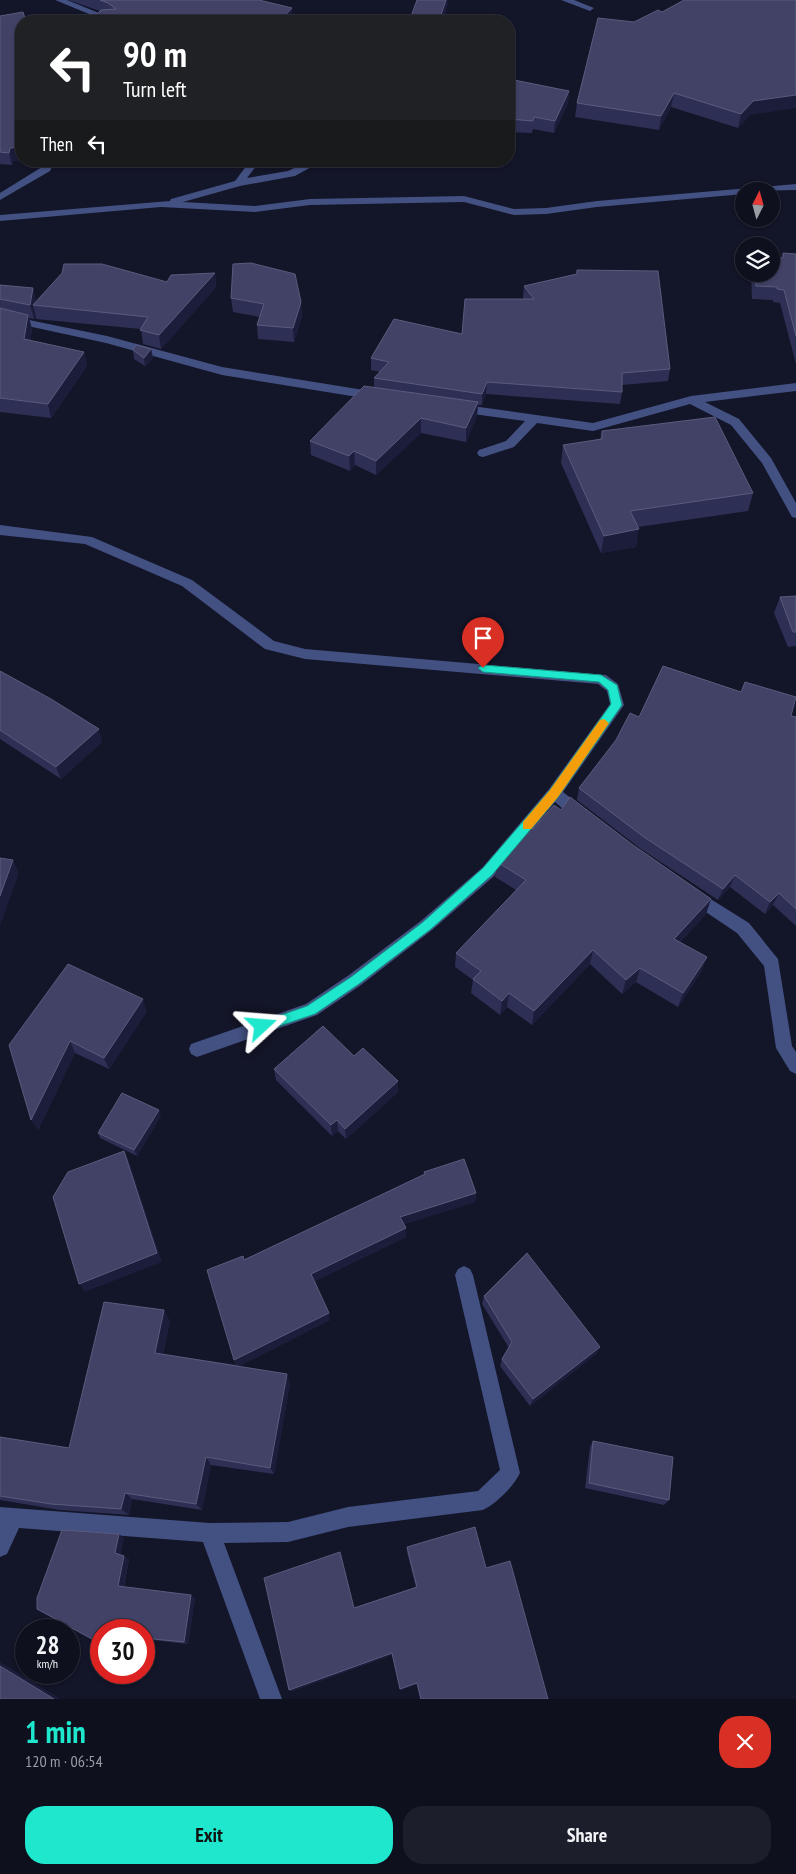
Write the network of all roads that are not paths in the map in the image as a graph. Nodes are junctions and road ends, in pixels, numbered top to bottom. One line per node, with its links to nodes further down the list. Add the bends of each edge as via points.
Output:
1 (59, 0): 4 (street)
2 (565, 0): 3 (street)
3 (590, 8)
4 (99, 15)
5 (47, 167): 12 (street)
6 (251, 167): 8 (street)
7 (306, 167): 8 (street, via 291,174)
8 (239, 183): 13 (street)
9 (796, 187): 10 (street)
10 (780, 188)
11 (735, 192): 13 (street, via 538,212 514,212 464,199 310,202 255,209)
12 (0, 197)
13 (161, 204): 14 (street)
14 (0, 218)
15 (0, 317): 17 (street, via 107,340 222,371)
16 (796, 387): 18 (street)
17 (387, 398)
18 (691, 400): 20 (street, via 593,427); 22 (street, via 734,422 767,461)
19 (446, 406): 20 (street)
20 (534, 419): 21 (street, via 510,444)
21 (483, 453)
22 (796, 514)
23 (0, 530): 24 (street, via 87,540 187,583 270,645 305,654 601,679 613,688 617,705)
24 (554, 793): 25 (street); 28 (street, via 488,872 427,925 355,980 311,1010)
25 (591, 822)
26 (682, 887): 27 (street, via 743,928 772,964)
27 (790, 1046): 29 (street)
28 (197, 1049)
29 (796, 1066)
30 (464, 1275): 32 (street, via 510,1473 483,1500 348,1517 288,1532)
31 (7, 1518): 32 (street); 33 (street)
32 (210, 1533): 34 (street)
33 (0, 1547)
34 (272, 1699)

